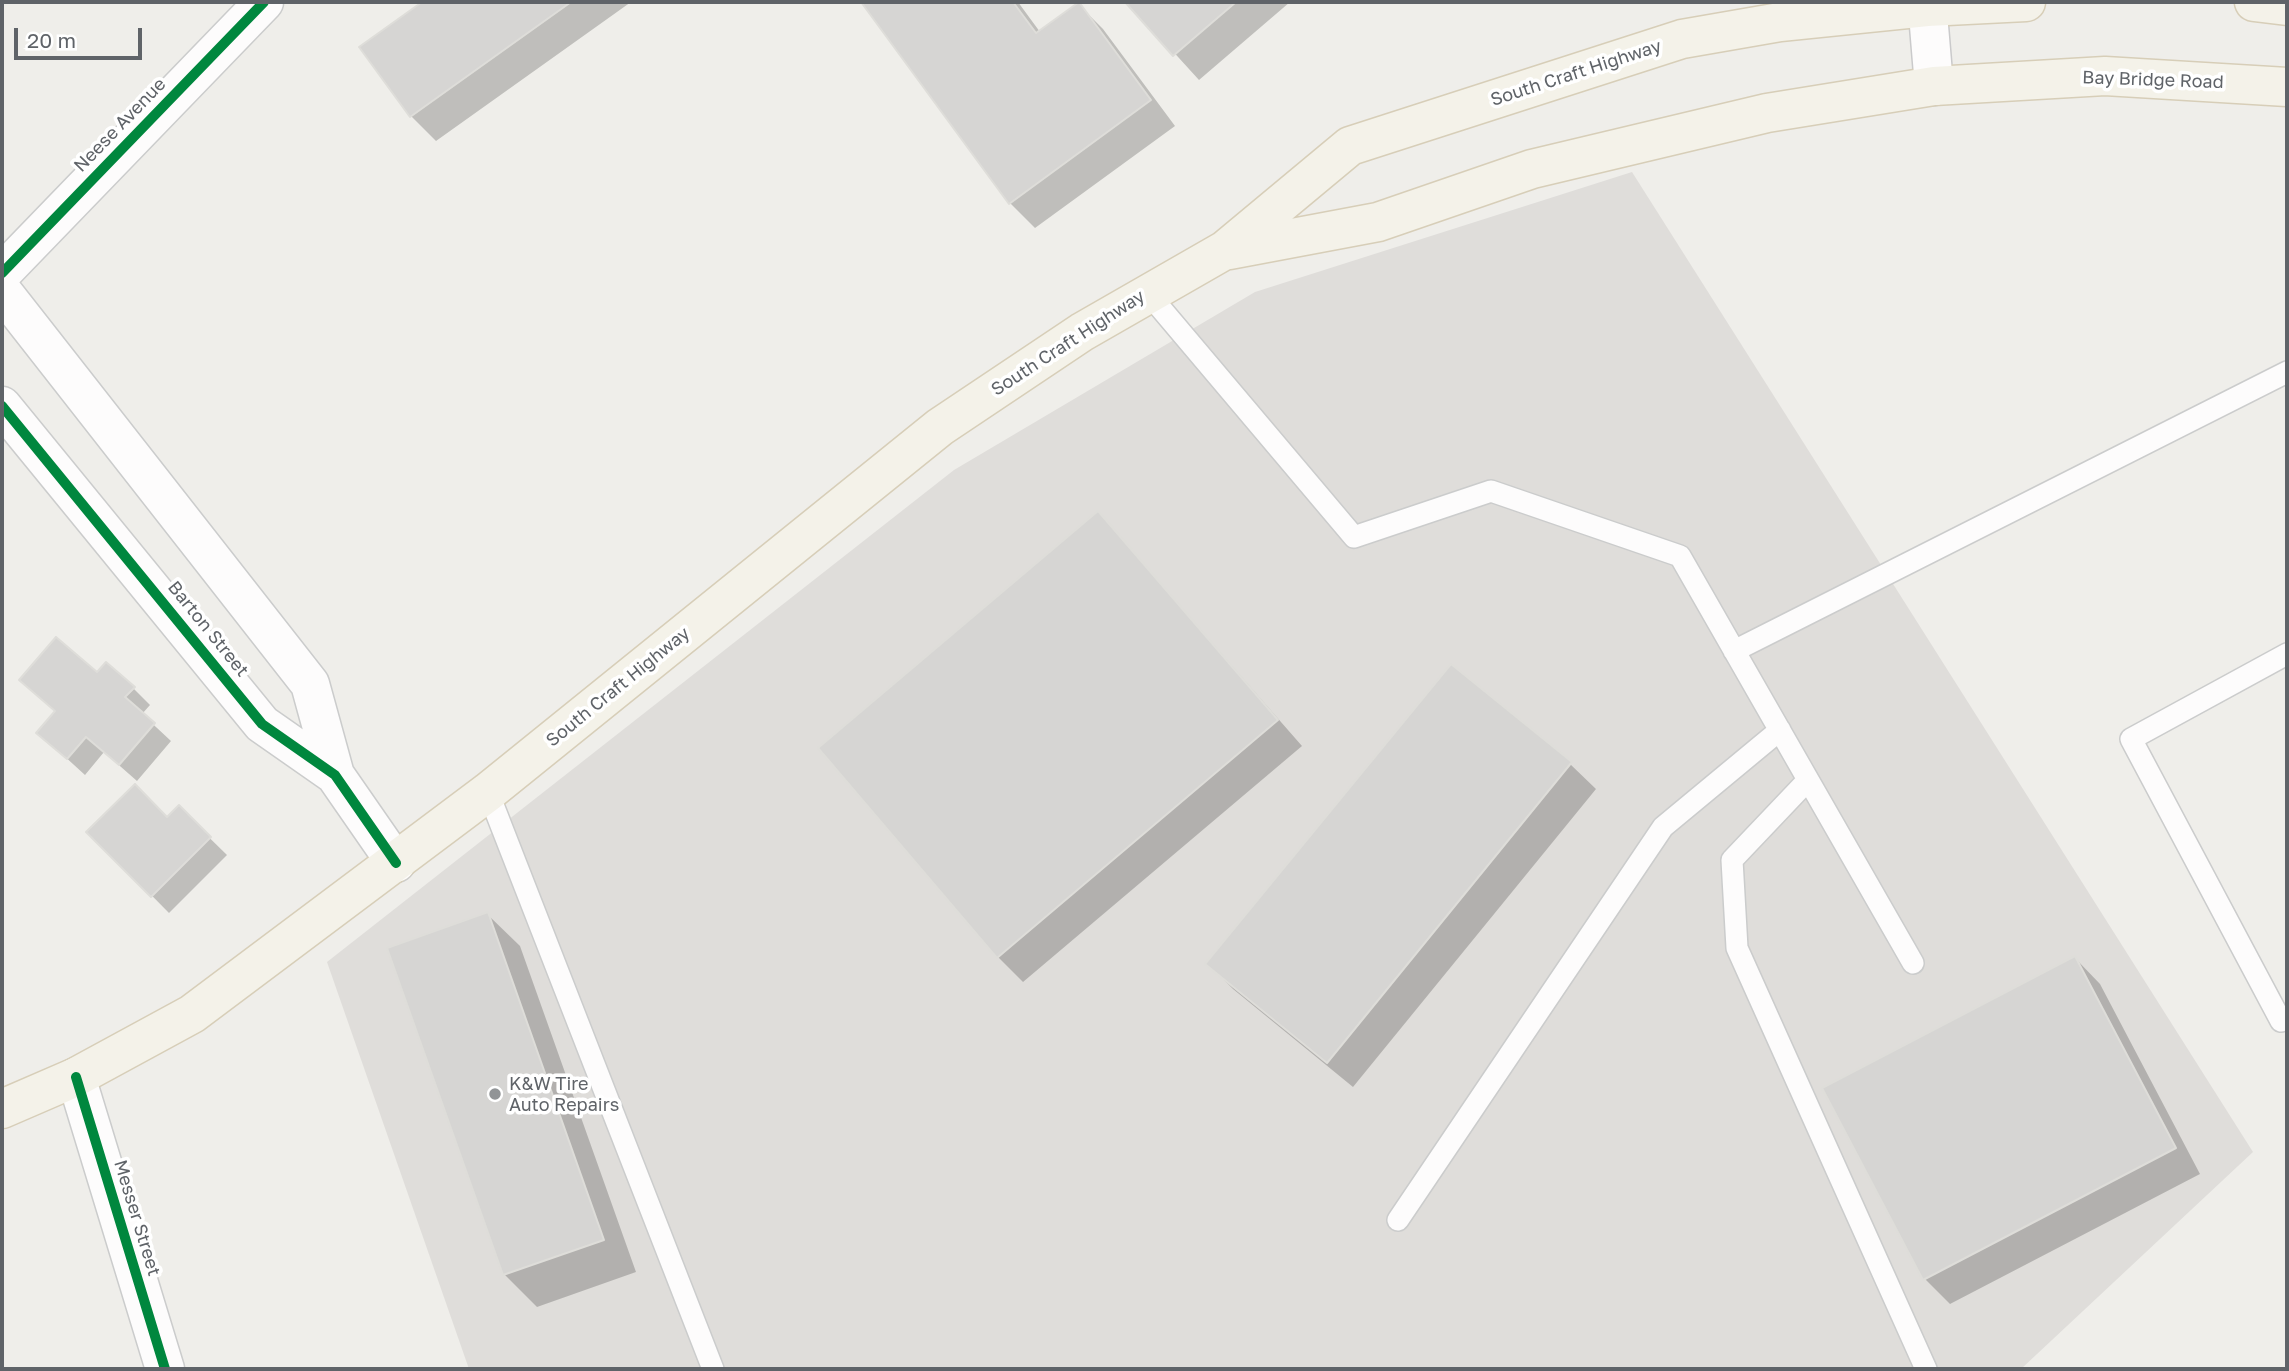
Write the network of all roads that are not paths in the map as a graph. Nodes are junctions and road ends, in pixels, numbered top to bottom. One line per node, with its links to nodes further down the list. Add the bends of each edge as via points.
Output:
1 (264, 2): 10 (street, Neese Avenue)
2 (2026, 2): 4 (main road)
3 (2254, 2): 5 (main road)
4 (1927, 4): 6 (main road, South Craft Highway); 7 (street)
5 (2287, 5)
6 (1791, 12): 9 (main road, South Craft Highway, via 1682,39 1350,146)
7 (1934, 86): 8 (main road, Bay Bridge Road, via 2105,76); 9 (main road, South Craft Highway, via 1767,113 1532,170 1378,222)
8 (2287, 87)
9 (1225, 250): 12 (main road, South Craft Highway)
10 (2, 273)
11 (2, 291): 18 (street, Barton Street, via 310,684)
12 (1147, 292): 15 (lane, via 1354,537 1491,491 1680,556); 20 (main road, South Craft Highway, via 940,428)
13 (2287, 372): 15 (lane)
14 (2, 406): 18 (street, Barton Street, via 262,724)
15 (1734, 651): 17 (lane)
16 (2287, 654): 23 (lane, via 2131,739 2281,1021)
17 (1780, 730): 19 (lane); 26 (lane, via 1663,827)
18 (335, 775): 21 (street, Barton Street)
19 (1808, 780): 22 (lane); 29 (lane, via 1732,860 1737,948)
20 (488, 792): 21 (main road, South Craft Highway); 28 (lane)
21 (396, 863): 24 (main road, South Craft Highway, via 192,1014)
22 (1913, 963)
23 (2287, 1018)
24 (76, 1077): 25 (main road, South Craft Highway); 27 (street, Messer Street)
25 (2, 1109)
26 (1398, 1220)
27 (165, 1369)
28 (713, 1369)
29 (1926, 1369)

